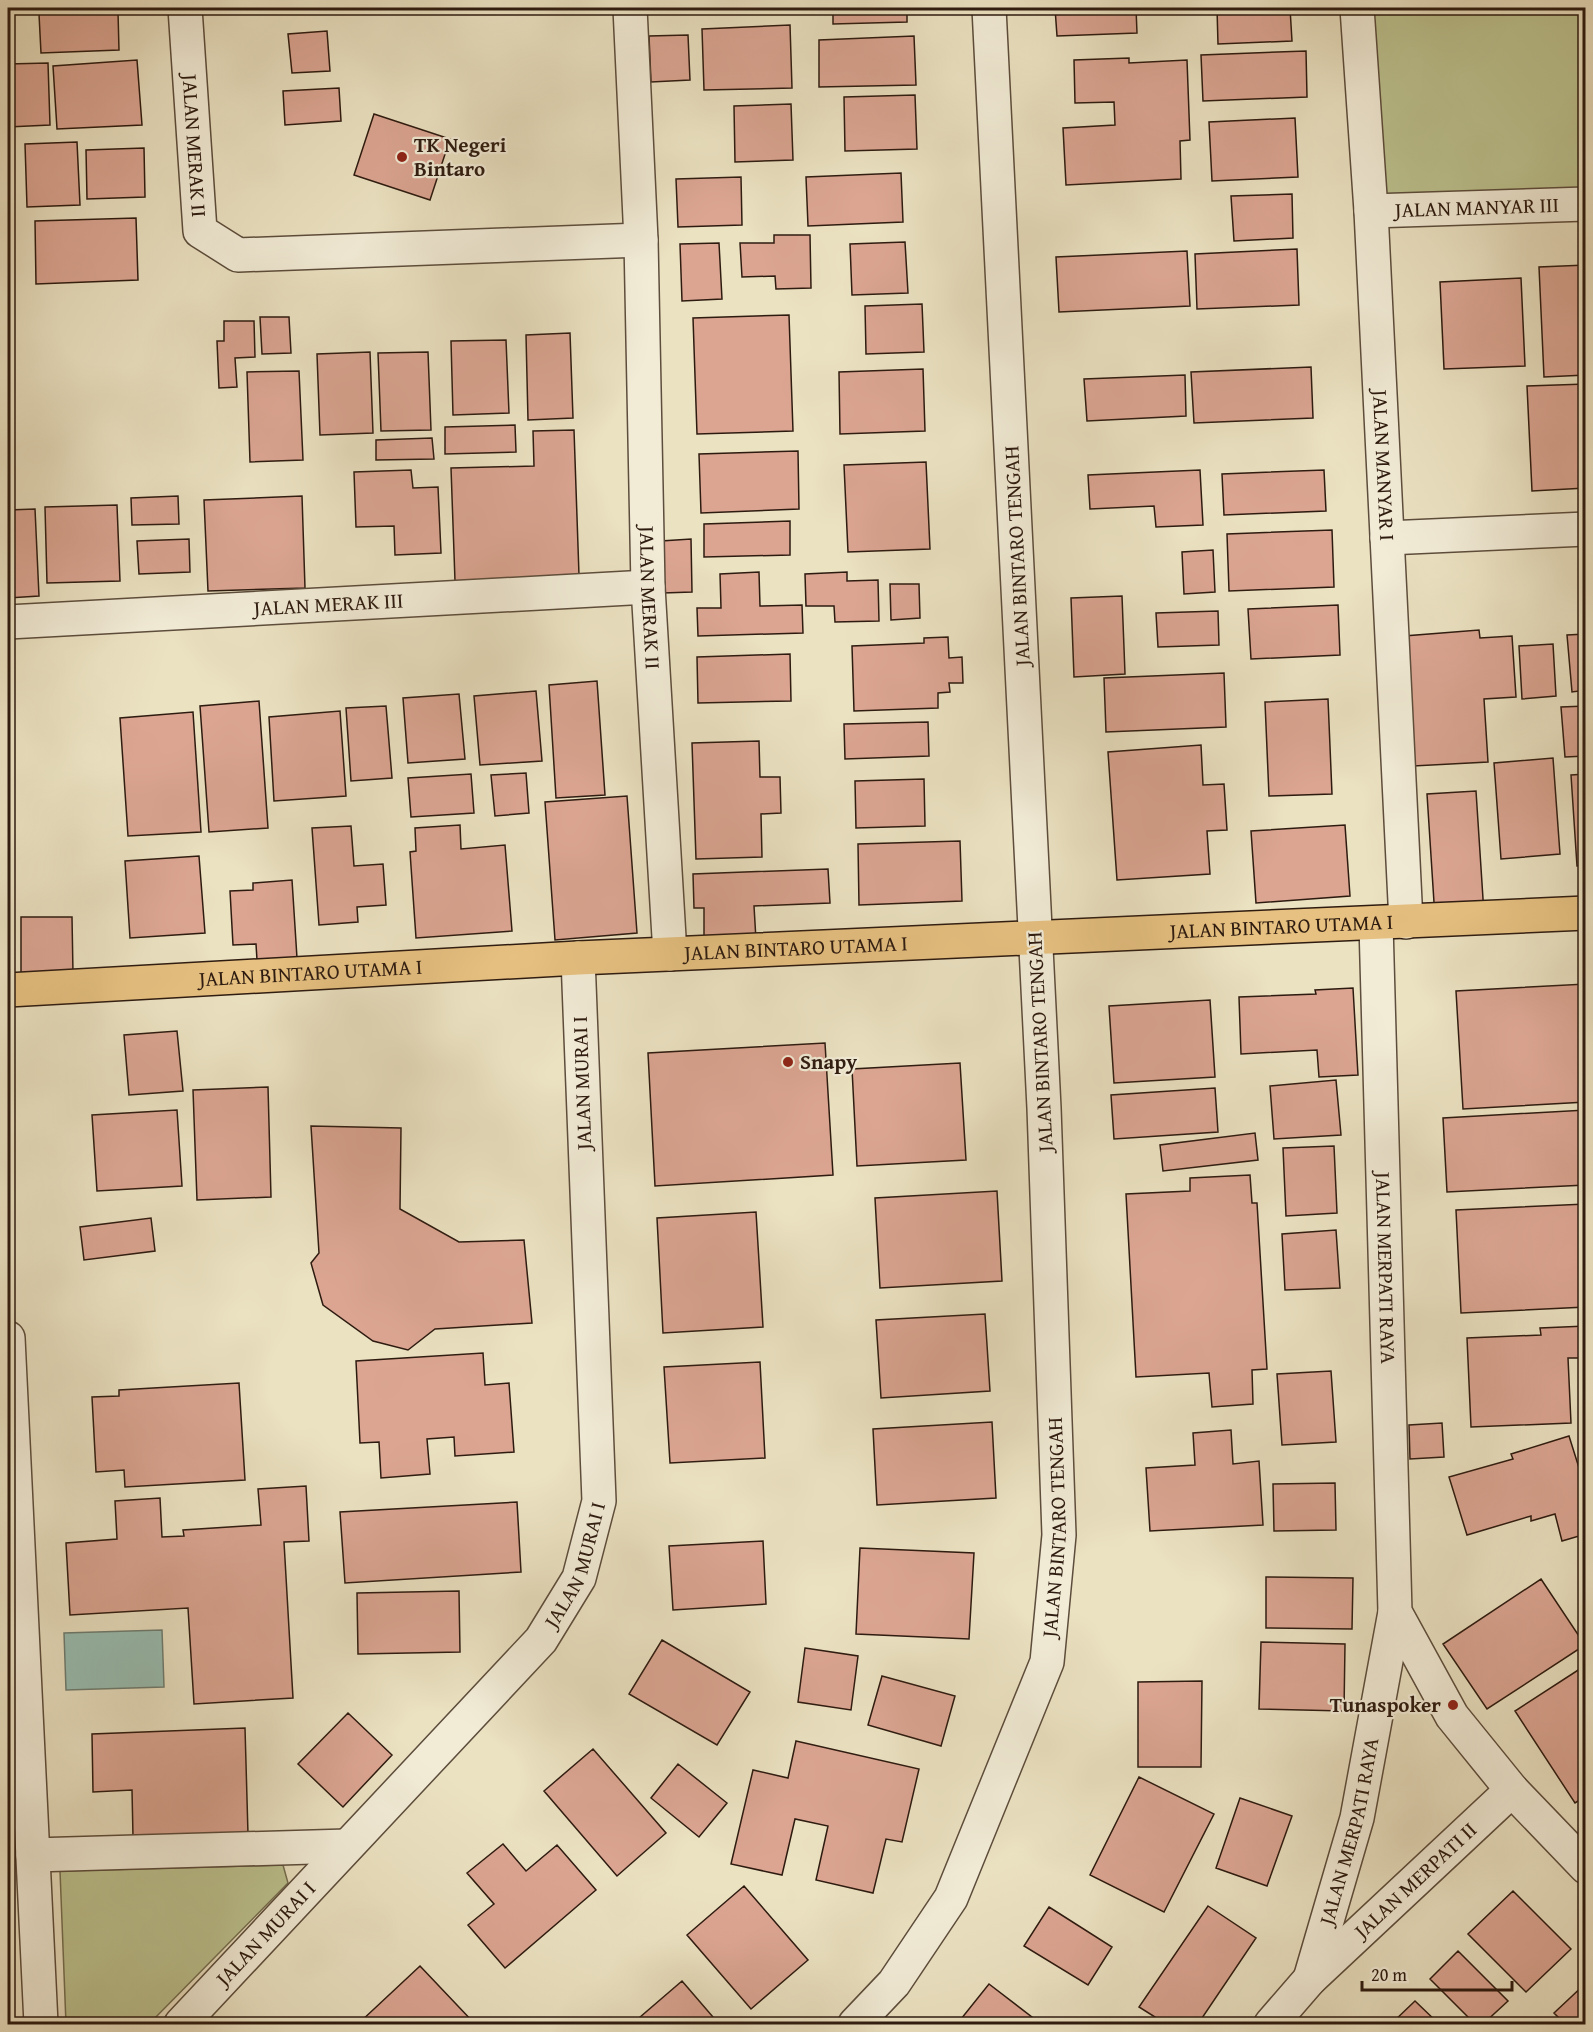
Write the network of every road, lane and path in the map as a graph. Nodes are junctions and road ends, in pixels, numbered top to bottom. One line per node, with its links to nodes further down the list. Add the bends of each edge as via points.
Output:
1 (185, 8): 7 (street, JALAN MERAK II, via 200,231 238,255)
2 (630, 8): 7 (street, JALAN MERAK II)
3 (990, 8): 14 (street, JALAN BINTARO TENGAH)
4 (1357, 8): 6 (street, JALAN MANYAR I)
5 (1586, 204): 6 (street, JALAN MANYAR III)
6 (1371, 211): 9 (street, JALAN MANYAR I)
7 (641, 240): 10 (street, JALAN MERAK II)
8 (1586, 529): 9 (street)
9 (1386, 538): 13 (street, JALAN MANYAR I)
10 (648, 587): 11 (street, JALAN MERAK III); 15 (street, JALAN MERAK II)
11 (8, 622)
12 (1586, 913): 13 (main road, JALAN BINTARO UTAMA I)
13 (1391, 923): 14 (main road, JALAN BINTARO UTAMA I); 20 (street, JALAN MERPATI RAYA)
14 (1036, 937): 15 (main road, JALAN BINTARO UTAMA I); 28 (street, JALAN BINTARO TENGAH, via 1059,1535 1047,1662 951,1898 894,1983)
15 (670, 954): 16 (main road, JALAN BINTARO UTAMA I)
16 (578, 958): 17 (main road, JALAN BINTARO UTAMA I); 22 (street, JALAN MURAI I, via 599,1501 582,1567 541,1640)
17 (8, 990)
18 (8, 1338): 19 (street)
19 (9, 1448): 23 (street)
20 (1395, 1612): 21 (street, JALAN MERPATI RAYA, via 1452,1716); 25 (street, JALAN MERPATI RAYA, via 1357,1818)
21 (1512, 1790): 24 (street, JALAN MERPATI RAYA); 25 (street, JALAN MERPATI II)
22 (347, 1846): 23 (street); 27 (street, JALAN MURAI I)
23 (33, 1855): 26 (street)
24 (1586, 1867)
25 (1310, 1979): 29 (street, JALAN MERPATI II)
26 (41, 2025)
27 (181, 2025)
28 (855, 2025)
29 (1271, 2025)

